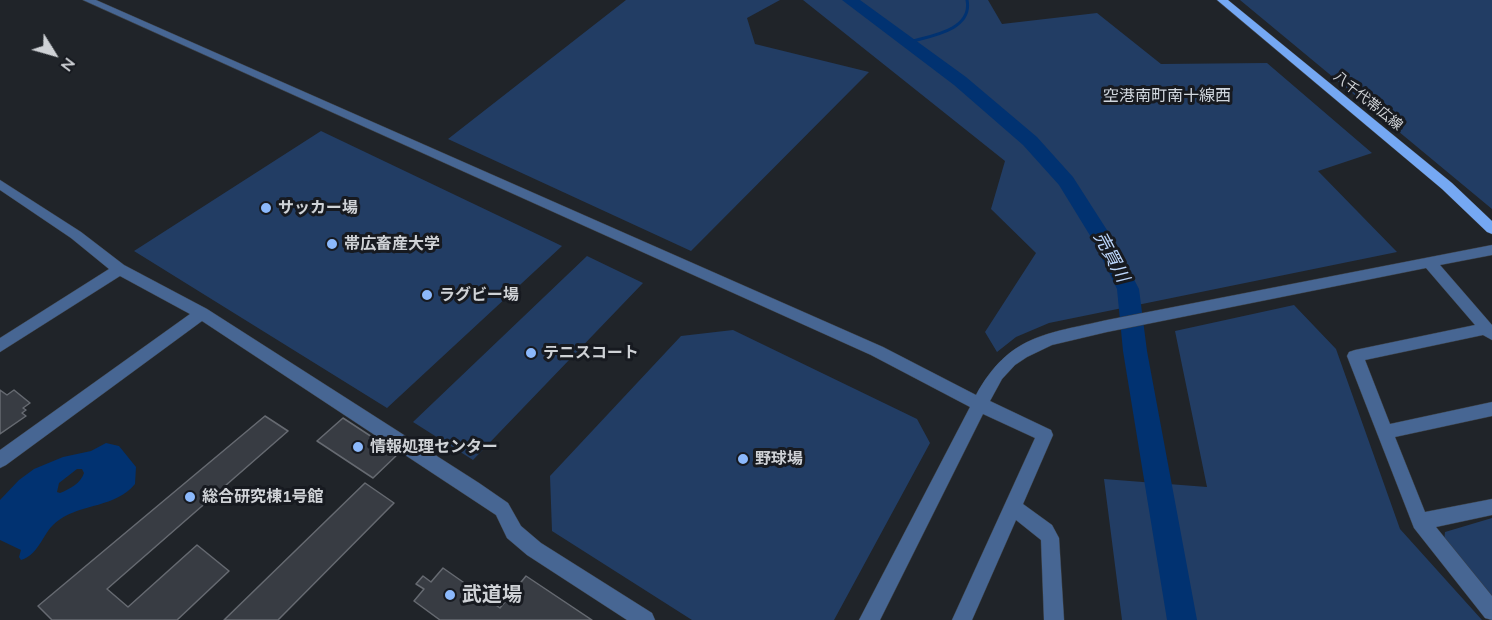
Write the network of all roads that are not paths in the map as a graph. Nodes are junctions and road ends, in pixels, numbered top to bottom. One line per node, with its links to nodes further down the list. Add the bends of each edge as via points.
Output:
1 (88, 0): 11 (street, via 877,351)
2 (1222, 0): 4 (main road, 八千代帯広線, via 1447,186)
3 (0, 184): 7 (street)
4 (1492, 229)
5 (1492, 250): 6 (street)
6 (1430, 263): 9 (street); 11 (street, via 1047,341 1000,370)
7 (119, 269): 8 (street); 10 (street)
8 (202, 313): 14 (street); 19 (street, via 502,509 514,532 534,549)
9 (1489, 332): 13 (street, via 1355,356)
10 (0, 346)
11 (980, 404): 15 (street, via 1045,435); 20 (street)
12 (1492, 409): 13 (street)
13 (1385, 432): 17 (street)
14 (0, 460)
15 (1012, 506): 21 (street); 22 (street, via 1050,538)
16 (1492, 507): 17 (street)
17 (1420, 522): 18 (street)
18 (1492, 611)
19 (645, 620)
20 (869, 620)
21 (962, 620)
22 (1054, 620)

